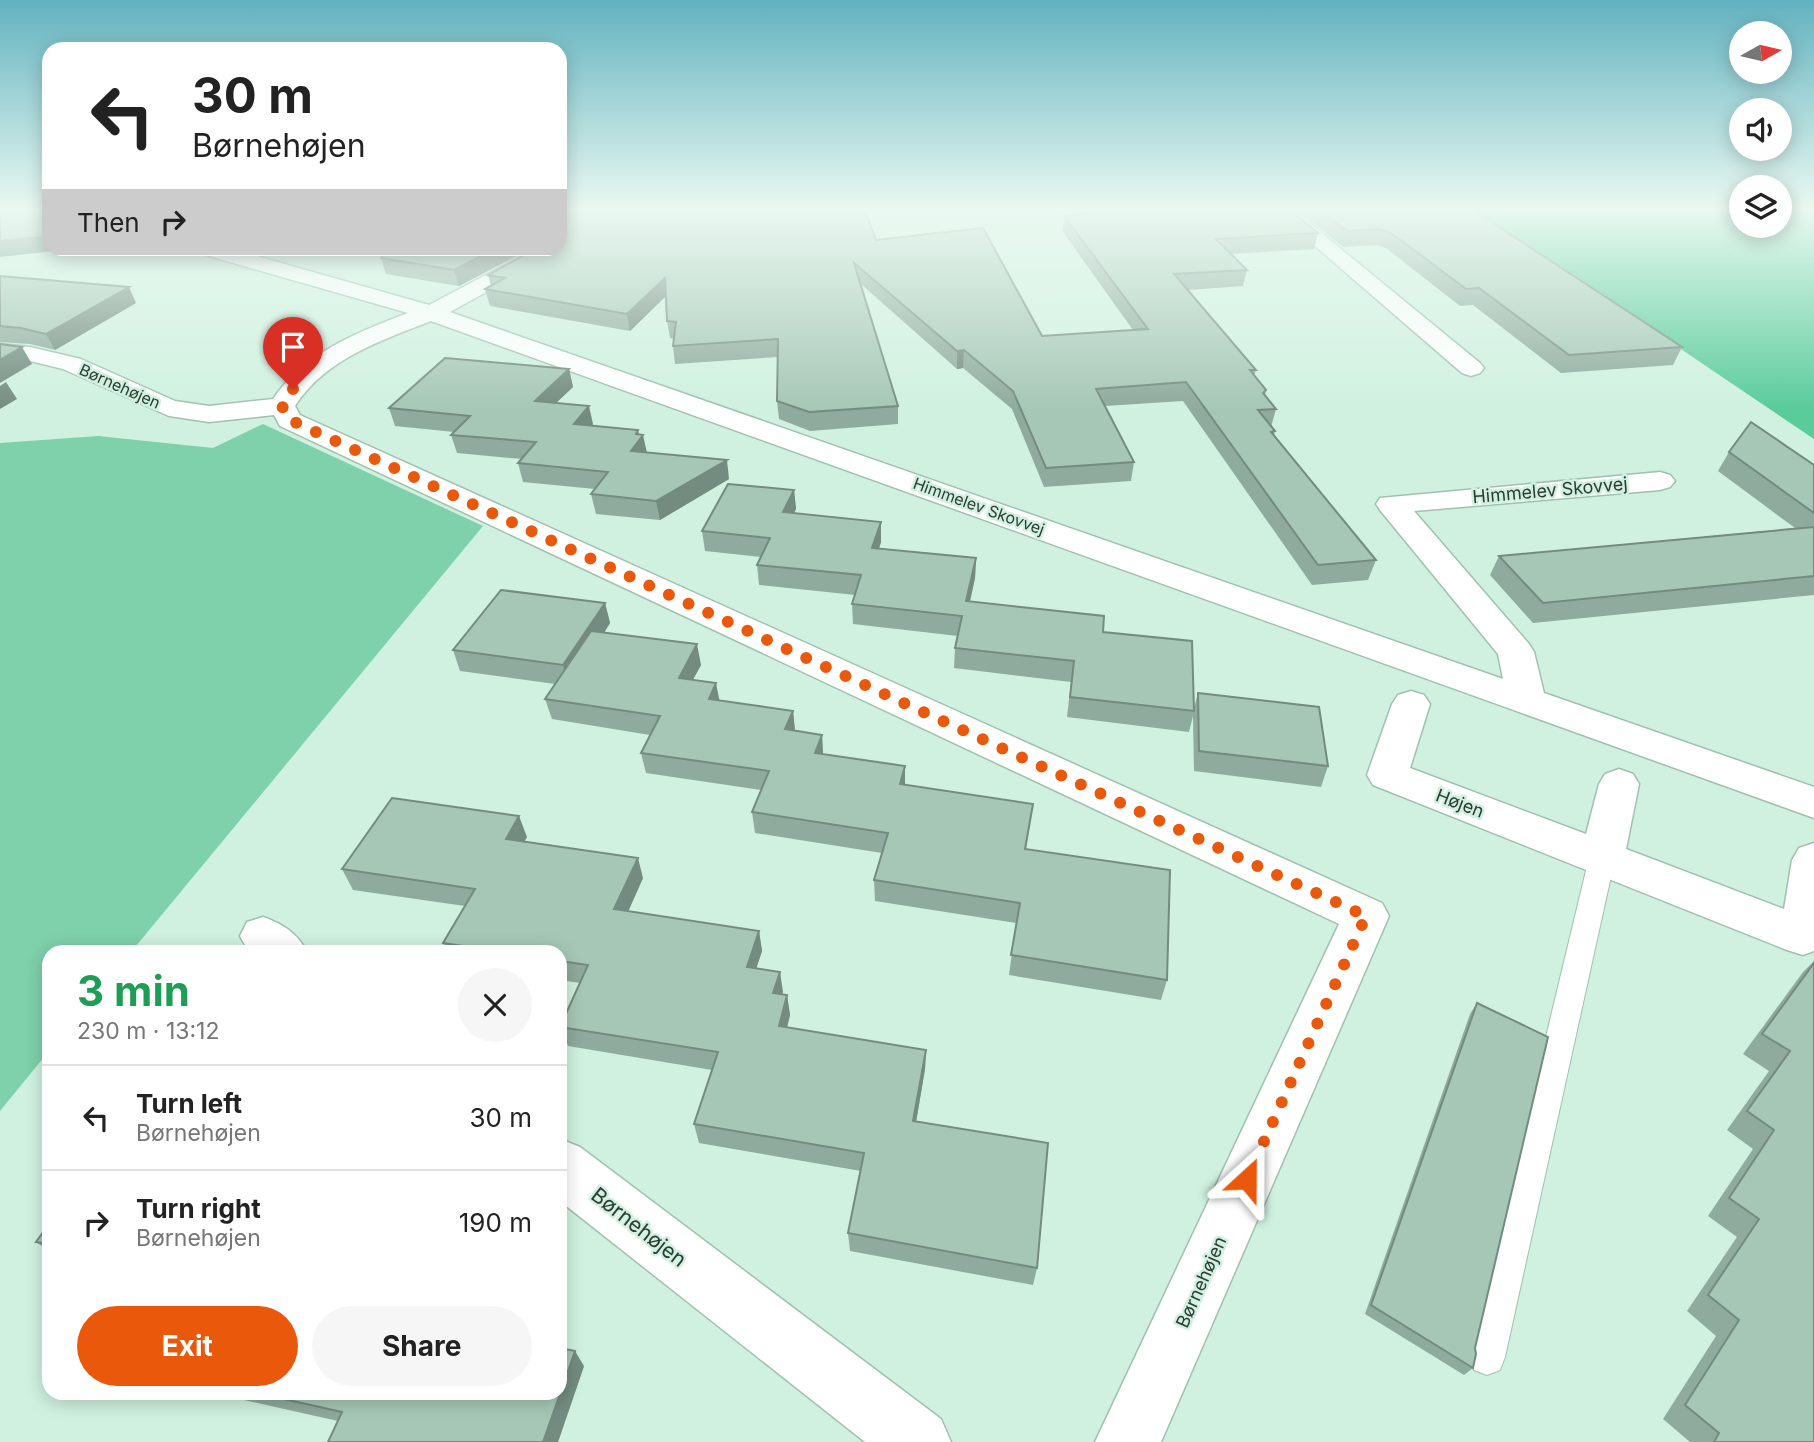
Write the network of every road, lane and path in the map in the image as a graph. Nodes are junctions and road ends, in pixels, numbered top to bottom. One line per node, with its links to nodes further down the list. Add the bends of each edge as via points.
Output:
1 (305, 275): 4 (street, Himmelev Skovvej)
2 (501, 275): 4 (street)
3 (1360, 275): 6 (street)
4 (430, 313): 7 (street, via 349,346 293,389); 9 (street, Himmelev Skovvej)
5 (0, 351): 7 (street, Børnehøjen, via 72,364 169,408 208,414)
6 (1471, 368)
7 (282, 406): 18 (street, Børnehøjen, via 290,420 1366,916)
8 (1660, 481): 9 (street, Himmelev Skovvej, via 1391,503 1516,652)
9 (1527, 702): 12 (street, Himmelev Skovvej)
10 (1411, 705): 13 (street, Højen, via 1387,775)
11 (1619, 784): 13 (street)
12 (1814, 803)
13 (1602, 858): 14 (street, Højen, via 1803,936); 16 (lane)
14 (1814, 860)
15 (567, 1171): 17 (street, Børnehøjen)
16 (1487, 1357)
17 (918, 1442)
18 (1128, 1442)

